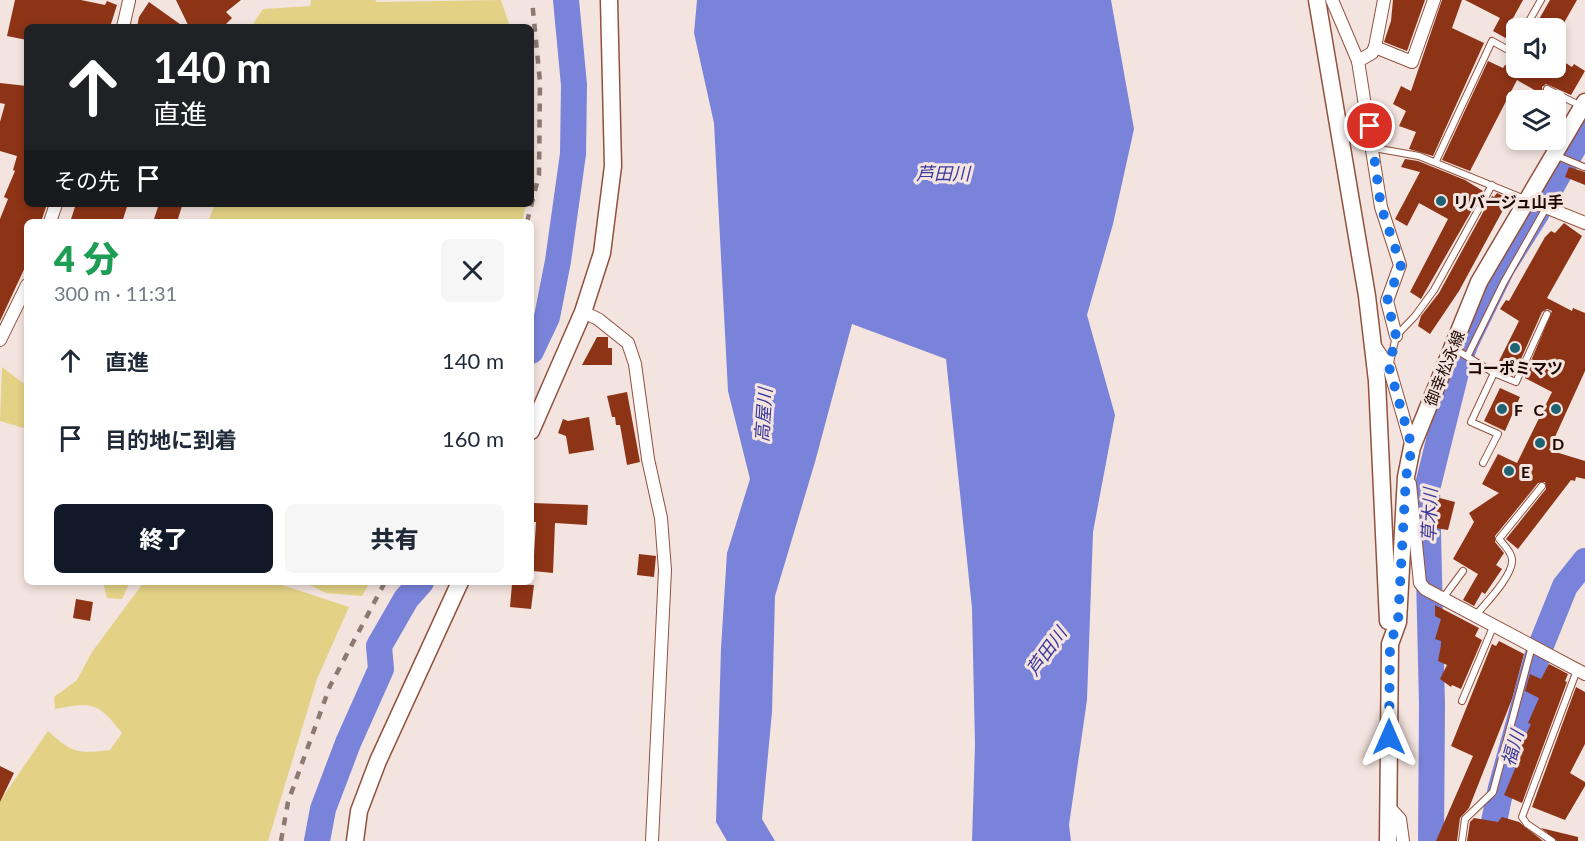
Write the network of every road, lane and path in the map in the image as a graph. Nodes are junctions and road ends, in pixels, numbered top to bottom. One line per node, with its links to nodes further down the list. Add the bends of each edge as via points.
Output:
1 (128, 0): 9 (street)
2 (609, 0): 24 (street, via 613,166 602,253)
3 (1317, 0): 28 (street)
4 (1332, 0): 12 (street)
5 (1384, 0): 10 (street)
6 (1434, 0): 10 (street, via 1412,62)
7 (1541, 0): 8 (lane)
8 (1531, 18)
9 (124, 24)
10 (1376, 47): 12 (street, via 1372,54)
11 (1506, 49): 17 (lane, via 1492,41)
12 (1358, 61): 15 (street)
13 (1547, 89): 14 (lane)
14 (1583, 104): 16 (street, 御幸松永線)
15 (1374, 148): 17 (lane); 26 (street, via 1381,207 1401,265 1387,301)
16 (1563, 159): 18 (lane); 20 (street, 御幸松永線)
17 (1436, 162): 19 (lane)
18 (1584, 167)
19 (1492, 185): 20 (lane); 26 (lane, via 1434,290)
20 (1528, 200): 21 (street); 29 (street, 御幸松永線, via 1479,282)
21 (1546, 207): 22 (street); 29 (lane)
22 (1585, 223)
23 (24, 291): 27 (street)
24 (583, 312): 32 (street); 48 (street, via 628,343 635,364 661,519 665,570)
25 (1548, 314): 31 (lane, via 1516,382)
26 (1396, 336): 30 (lane)
27 (0, 340)
28 (1372, 341): 30 (street); 42 (street)
29 (1461, 352): 31 (lane); 33 (street, 御幸松永線)
30 (1389, 367): 33 (street)
31 (1494, 373): 34 (lane, via 1471,422 1497,434)
32 (534, 424)
33 (1412, 447): 35 (street, 御幸松永線)
34 (1483, 463)
35 (1406, 477): 39 (street, via 1412,488 1420,584); 42 (street, 御幸松永線, via 1398,622)
36 (1542, 486): 40 (lane, via 1499,539 1510,552 1509,572)
37 (1463, 571): 39 (lane)
38 (459, 585): 47 (street, via 378,761 359,811)
39 (1434, 594): 40 (street)
40 (1475, 616): 41 (street)
41 (1493, 627): 43 (street); 45 (lane)
42 (1390, 644): 46 (street, 御幸松永線)
43 (1532, 645): 44 (street); 51 (lane, via 1493,792 1465,819)
44 (1581, 672): 52 (lane, via 1522,817)
45 (1462, 700)
46 (1389, 807): 49 (street, 御幸松永線); 50 (street, via 1400,819)
47 (355, 841)
48 (652, 841)
49 (1388, 841)
50 (1403, 841)
51 (1462, 841)
52 (1552, 841)

